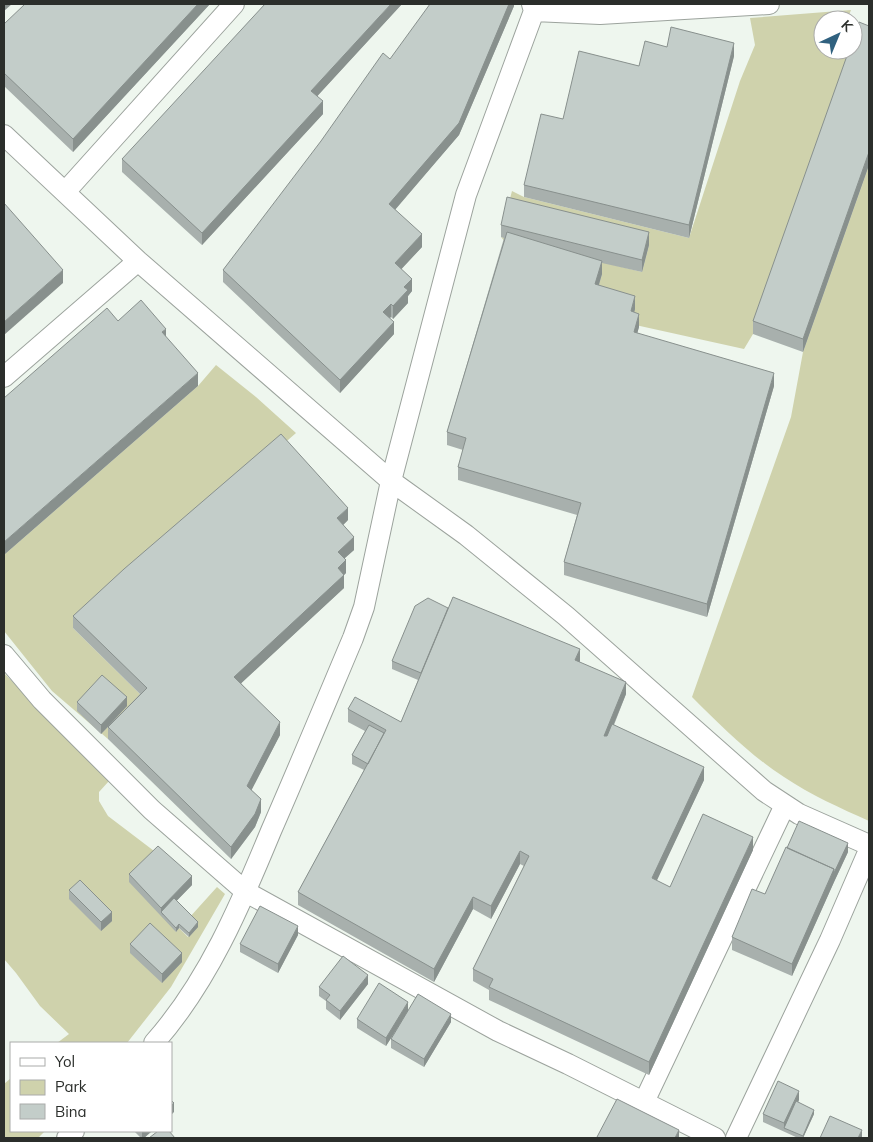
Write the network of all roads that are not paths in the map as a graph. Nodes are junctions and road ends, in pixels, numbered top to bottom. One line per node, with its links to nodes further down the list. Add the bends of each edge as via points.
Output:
1 (234, 4): 5 (street)
2 (770, 4): 3 (street, via 600,14)
3 (533, 7): 8 (street, via 466,195)
4 (4, 135): 5 (street)
5 (65, 192): 6 (street)
6 (138, 261): 7 (street); 8 (street)
7 (4, 377)
8 (391, 482): 10 (street, via 466,535 566,616 730,763); 13 (street, via 364,607)
9 (4, 655): 13 (street, via 42,700 152,810)
10 (784, 805): 11 (street); 15 (street)
11 (869, 845)
12 (869, 850): 17 (street)
13 (246, 892): 14 (street, via 203,977); 15 (street, via 498,1031)
14 (155, 1042)
15 (644, 1102): 16 (street)
16 (714, 1138)
17 (736, 1138)

